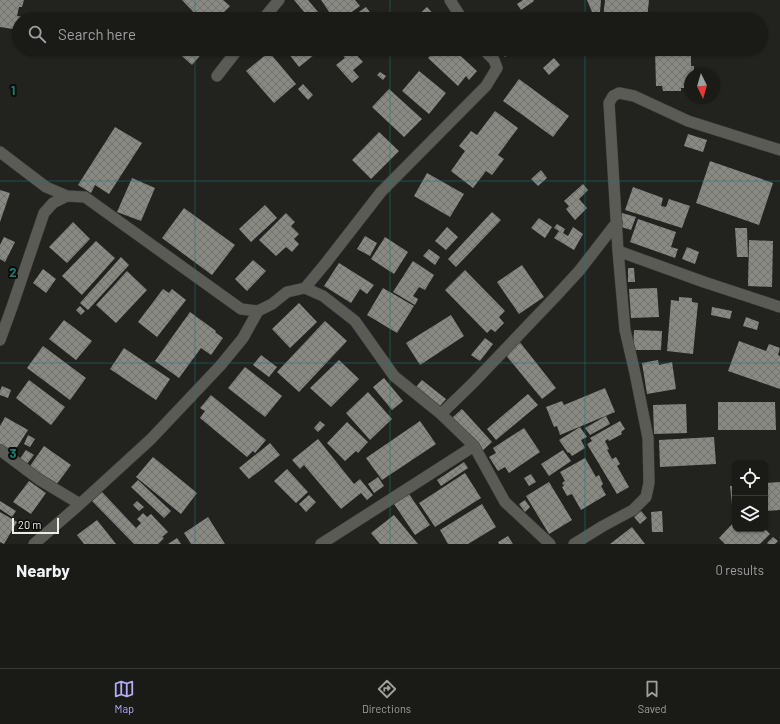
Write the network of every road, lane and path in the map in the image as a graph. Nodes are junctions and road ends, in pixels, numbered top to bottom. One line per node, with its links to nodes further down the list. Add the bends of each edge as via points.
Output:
1 (279, 0): 3 (street)
2 (450, 0): 4 (street)
3 (269, 12)
4 (458, 12)
5 (233, 56): 7 (street)
6 (490, 56): 13 (street, via 497,68 486,86 381,192)
7 (217, 76)
8 (780, 150): 11 (street, via 688,121 634,96 619,93 613,96 609,103)
9 (0, 152): 10 (street, via 46,187)
10 (67, 196): 15 (street, via 85,197 241,309); 16 (street, via 53,203 44,213)
11 (616, 222): 12 (street); 17 (street, via 579,272)
12 (618, 251): 14 (street); 24 (street, via 625,330 648,438 649,483 646,497 633,510)
13 (305, 288): 15 (street, via 288,292); 17 (street, via 322,296 355,321 394,376)
14 (780, 307)
15 (258, 311): 20 (street, via 243,338 220,366 151,439)
16 (0, 340)
17 (441, 414): 18 (street)
18 (474, 446): 22 (street); 23 (street, via 505,502)
19 (0, 450): 20 (street, via 40,480)
20 (80, 504): 21 (street)
21 (34, 544)
22 (321, 544)
23 (550, 544)
24 (574, 544)

